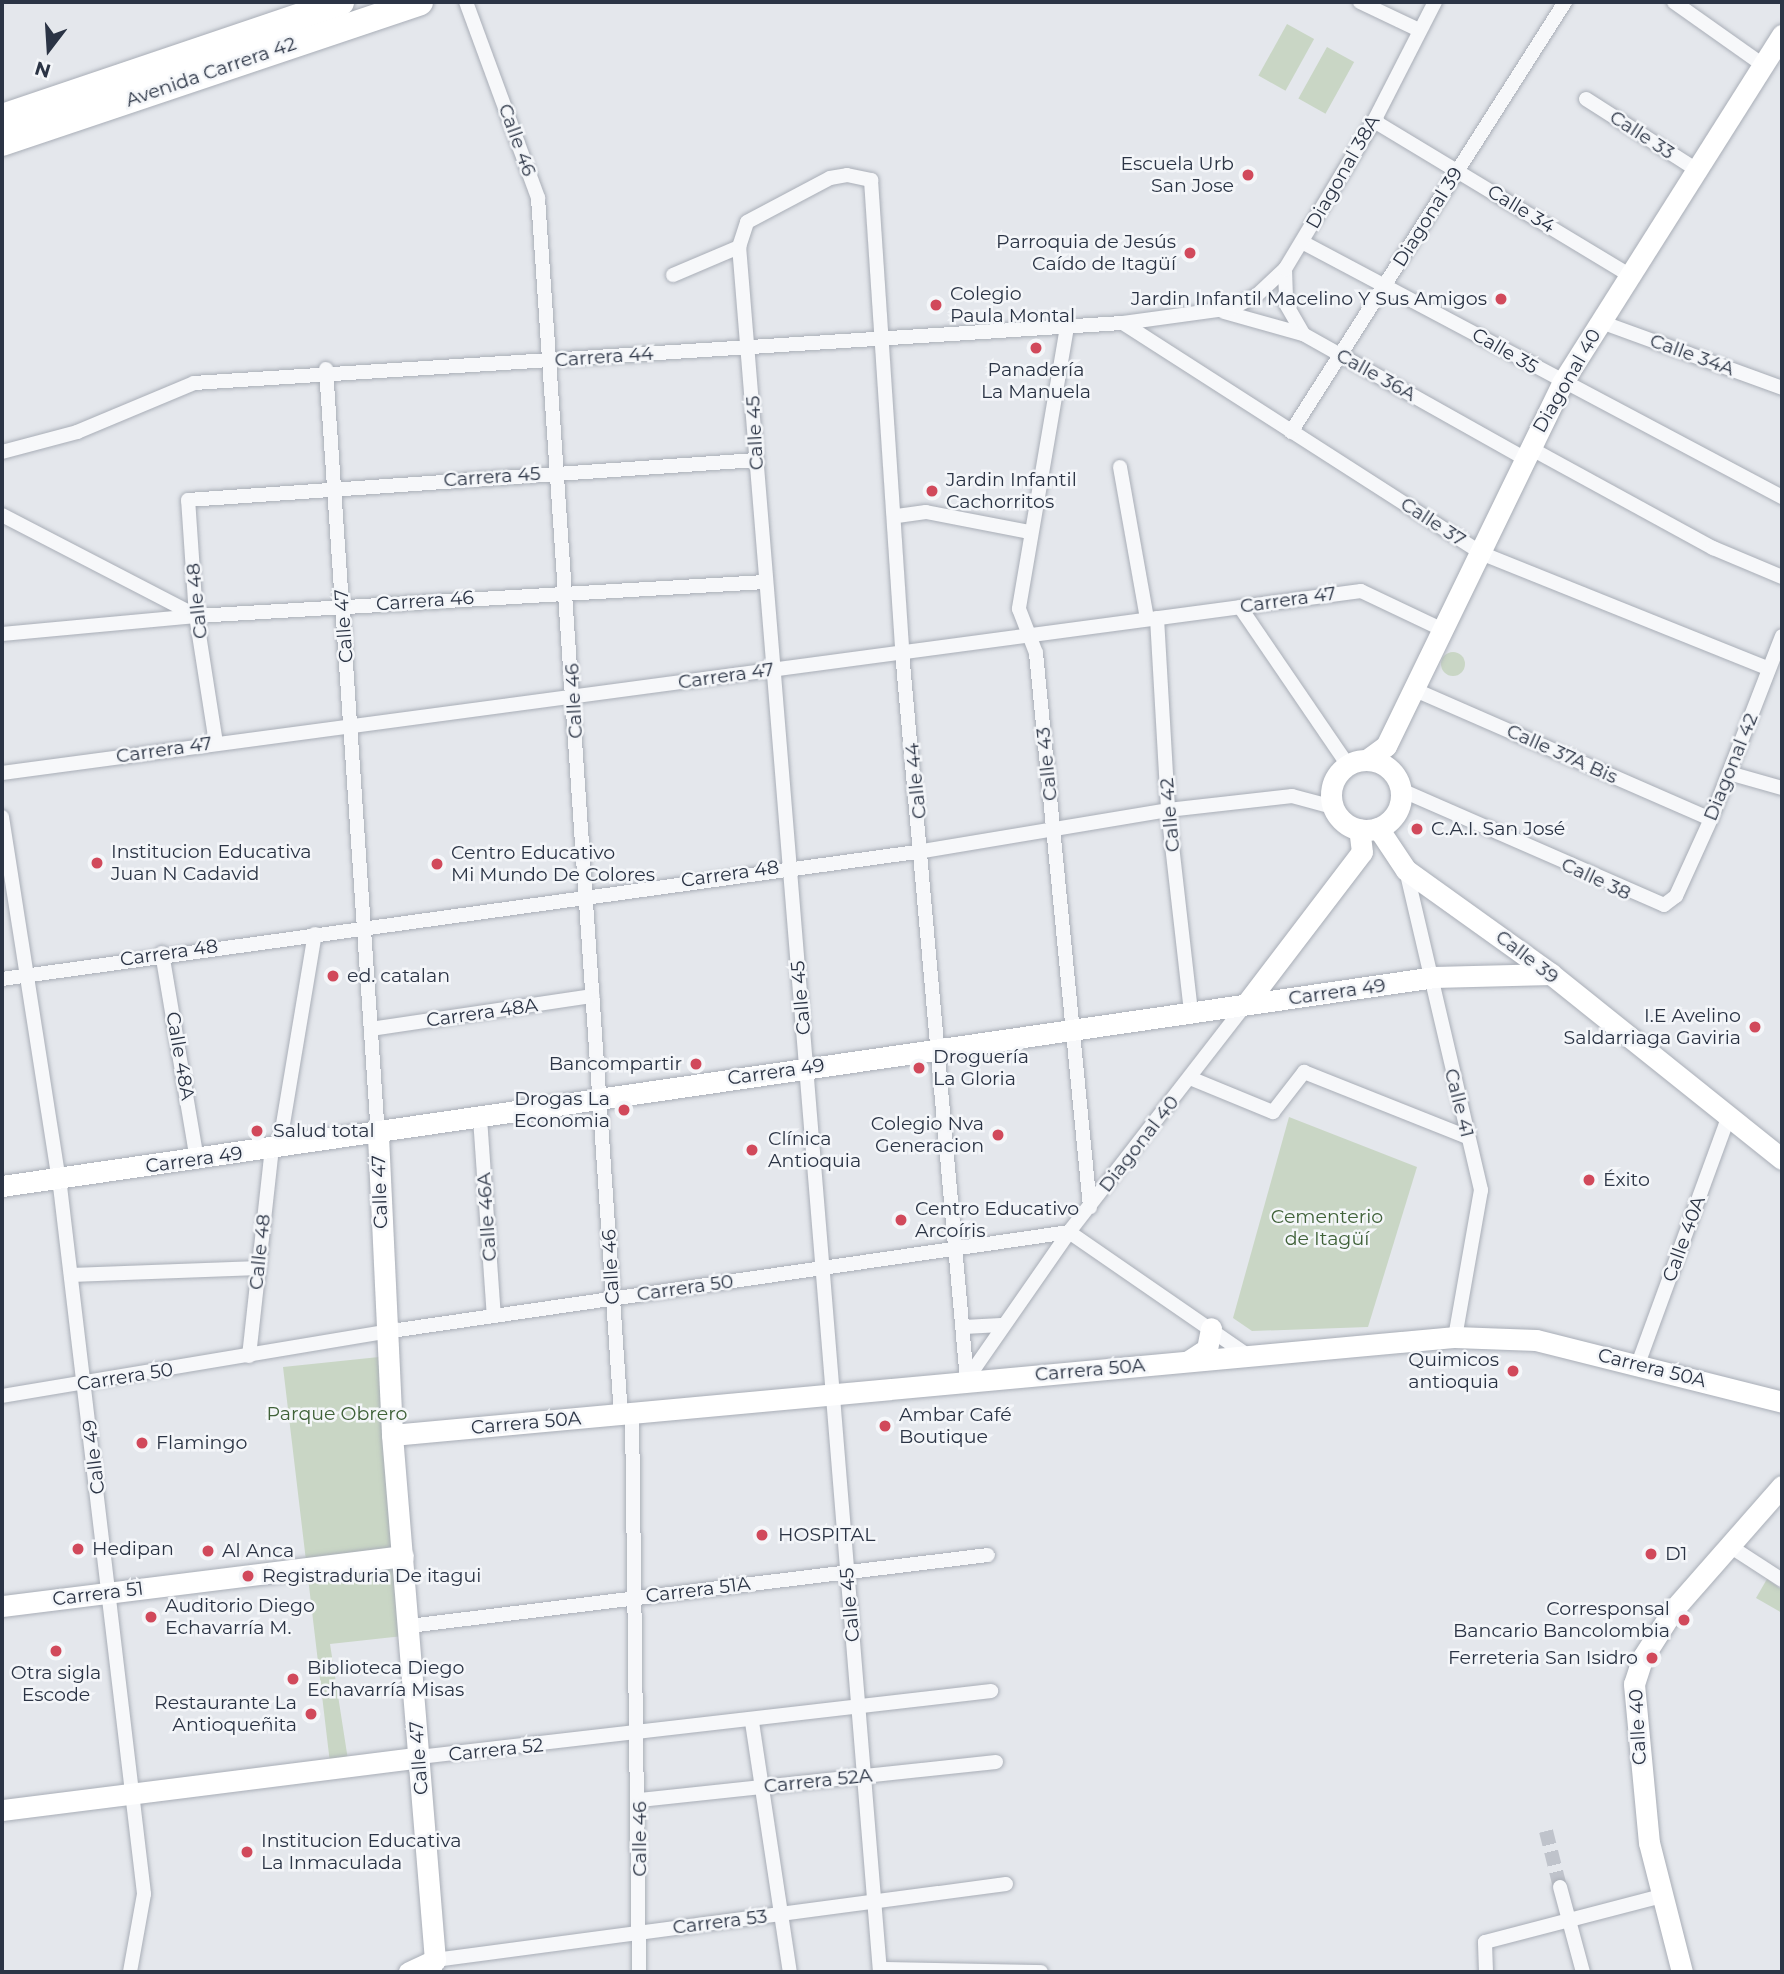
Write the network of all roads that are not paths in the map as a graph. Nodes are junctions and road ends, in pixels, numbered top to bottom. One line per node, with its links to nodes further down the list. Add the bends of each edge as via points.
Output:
1 (341, 2): 12 (highway, Avenida Carrera 42)
2 (420, 2): 14 (highway, Avenida Carrera 42)
3 (466, 2): 31 (street, Calle 46, via 538,198)
4 (1360, 2): 8 (street)
5 (1435, 2): 8 (street, Diagonal 38A)
6 (1565, 2): 15 (street, Diagonal 39)
7 (1674, 2): 10 (street)
8 (1419, 30): 13 (street, Diagonal 38A)
9 (1782, 35): 10 (main road, Diagonal 40)
10 (1763, 65): 16 (main road, Diagonal 40)
11 (1586, 99): 16 (street, Calle 33)
12 (2, 117)
13 (1374, 121): 15 (street, Calle 34); 18 (street, Diagonal 38A)
14 (2, 143)
15 (1458, 170): 21 (street, Calle 34); 22 (street, Diagonal 39)
16 (1697, 170): 21 (main road, Diagonal 40)
17 (740, 240): 20 (street); 28 (street, Calle 44, via 747,222 830,178 871,180); 29 (street, Calle 45)
18 (1303, 242): 19 (street, Diagonal 38A); 22 (street, Calle 35)
19 (1285, 268): 23 (street, Diagonal 38A, via 1256,296); 27 (street, via 1286,304)
20 (673, 275)
21 (1631, 276): 24 (main road, Diagonal 40)
22 (1386, 283): 30 (street, Diagonal 39); 33 (street, Calle 35)
23 (1219, 312): 25 (street, Carrera 44); 27 (street, Calle 36A)
24 (1601, 322): 33 (main road, Diagonal 40); 34 (street, Calle 34A)
25 (1123, 323): 26 (street, Carrera 44); 35 (street, Calle 37)
26 (1067, 327): 28 (street, Carrera 44); 46 (street, Calle 43)
27 (1303, 334): 30 (street, Calle 36A)
28 (884, 339): 29 (street, Carrera 44); 45 (street, Calle 44)
29 (750, 348): 31 (street, Carrera 44); 38 (street, Calle 45)
30 (1339, 354): 35 (street, Diagonal 39); 37 (street, Calle 36A)
31 (552, 360): 32 (street, Carrera 44); 40 (street, Calle 46)
32 (326, 369): 36 (street, Carrera 44, via 194,383 77,432); 41 (street, Calle 47)
33 (1562, 383): 37 (main road, Diagonal 40); 43 (street, Calle 35)
34 (1782, 388)
35 (1291, 432): 47 (street, Calle 37)
36 (2, 452)
37 (1527, 453): 47 (main road, Diagonal 40); 48 (street, Calle 36A, via 1713,548)
38 (756, 460): 40 (street, Carrera 45); 49 (street, Calle 45)
39 (1120, 467): 54 (street, Calle 42)
40 (558, 472): 41 (street, Carrera 45); 50 (street, Calle 46)
41 (336, 488): 42 (street, Carrera 45); 51 (street, Calle 47)
42 (229, 494): 53 (street, Calle 48, via 188,500)
43 (1782, 497)
44 (2, 514): 53 (street)
45 (897, 516): 46 (street, via 926,512); 59 (street, Calle 44)
46 (1030, 532): 57 (street, Calle 43, via 1019,609)
47 (1481, 553): 55 (main road, Diagonal 40); 60 (street, Calle 37)
48 (1782, 577)
49 (765, 582): 50 (street, Carrera 46); 61 (street, Calle 45)
50 (567, 591): 51 (street, Carrera 46); 63 (street, Calle 46)
51 (344, 607): 53 (street, Carrera 46); 64 (street, Calle 47)
52 (1240, 607): 54 (street, Carrera 47); 55 (street, Carrera 47, via 1361,591); 66 (street)
53 (196, 615): 56 (street, Carrera 46); 65 (street, Calle 48)
54 (1152, 618): 57 (street, Carrera 47); 72 (street, Calle 42)
55 (1443, 630): 62 (main road, Diagonal 40)
56 (2, 634)
57 (1030, 634): 59 (street, Carrera 47); 76 (street, Calle 43)
58 (1782, 636): 60 (street, Diagonal 42)
59 (902, 652): 61 (street, Carrera 47); 77 (street, Calle 44)
60 (1769, 669): 68 (street, Diagonal 42)
61 (772, 670): 63 (street, Carrera 47); 78 (street, Calle 45)
62 (1413, 689): 66 (main road, Diagonal 40); 74 (street, Calle 37A Bis)
63 (574, 696): 64 (street, Carrera 47); 80 (street, Calle 46)
64 (351, 726): 65 (street, Carrera 47); 82 (street, Calle 47)
65 (216, 743): 67 (street, Carrera 47)
66 (1372, 759): 70 (main road); 71 (main road, via 1333,783)
67 (2, 773)
68 (1730, 773): 69 (street); 74 (street, Diagonal 42)
69 (1782, 788)
70 (1401, 790): 75 (main road, via 1398,811); 81 (street, Calle 38, via 1651,904 1664,905)
71 (1333, 807): 72 (street, Carrera 48, via 1292,796); 75 (main road)
72 (1168, 810): 76 (street, Carrera 48); 91 (street, Calle 42)
73 (2, 817): 86 (street, Calle 49)
74 (1710, 819): 81 (street, Diagonal 42)
75 (1368, 829): 79 (main road, Calle 39); 90 (main road, Diagonal 40, via 1362,852)
76 (1053, 831): 77 (street, Carrera 48); 92 (street, Calle 43)
77 (923, 851): 78 (street, Carrera 48); 94 (street, Calle 44)
78 (790, 866): 80 (street, Carrera 48); 95 (street, Calle 45)
79 (1406, 870): 85 (main road, Calle 39); 87 (street, Calle 41)
80 (584, 895): 82 (street, Carrera 48); 89 (street, Calle 46)
81 (1676, 895)
82 (364, 927): 83 (street, Carrera 48); 93 (street, Calle 47)
83 (315, 934): 84 (street, Carrera 48); 102 (street, Calle 48)
84 (162, 953): 86 (street, Carrera 48); 103 (street, Calle 48A)
85 (1551, 974): 87 (main road, Carrera 49); 98 (main road, Calle 39)
86 (23, 976): 88 (street, Carrera 48); 105 (street, Calle 49)
87 (1434, 977): 90 (main road, Carrera 49); 101 (street, Calle 41)
88 (2, 979)
89 (593, 996): 93 (street, Carrera 48A); 97 (street, Calle 46)
90 (1247, 1004): 91 (main road, Carrera 49); 96 (street, Diagonal 40)
91 (1191, 1012): 92 (main road, Carrera 49)
92 (1071, 1028): 94 (main road, Carrera 49); 107 (street, Calle 43)
93 (371, 1029): 100 (street, Calle 47)
94 (937, 1048): 95 (main road, Carrera 49); 109 (street, Calle 44)
95 (807, 1068): 97 (main road, Carrera 49); 111 (street, Calle 45)
96 (1190, 1078): 101 (street, Diagonal 40, via 1273,1112 1304,1072); 107 (street, Diagonal 40)
97 (602, 1096): 99 (main road, Carrera 49); 113 (street, Calle 46)
98 (1729, 1115): 104 (main road, Calle 39); 123 (street, Calle 40A)
99 (480, 1118): 100 (main road, Carrera 49); 114 (street, Calle 46A)
100 (378, 1136): 102 (main road, Carrera 49); 118 (main road, Calle 47)
101 (1467, 1137): 119 (street, Calle 41, via 1480,1207)
102 (276, 1149): 103 (main road, Carrera 49); 110 (street, Calle 48)
103 (197, 1159): 105 (main road, Carrera 49)
104 (1782, 1159)
105 (59, 1179): 106 (main road, Carrera 49); 112 (street, Calle 49)
106 (2, 1186)
107 (1090, 1207): 108 (street, Diagonal 40)
108 (1069, 1232): 109 (street, Carrera 50); 115 (street, Diagonal 40); 117 (street)
109 (958, 1248): 111 (street, Carrera 50); 116 (street, Calle 44)
110 (259, 1268): 112 (street); 120 (street, Calle 48)
111 (821, 1269): 113 (street, Carrera 50); 126 (street, Calle 45)
112 (71, 1275): 125 (street, Calle 49)
113 (613, 1299): 114 (street, Carrera 50); 129 (street, Calle 46)
114 (494, 1316): 118 (street, Carrera 50)
115 (1001, 1325): 116 (street); 124 (street, Diagonal 40)
116 (964, 1327): 124 (street, Calle 44)
117 (1211, 1328): 121 (street); 122 (main road, via 1207,1349)
118 (386, 1332): 120 (street, Carrera 50); 130 (main road, Calle 47)
119 (1455, 1337): 121 (main road, Carrera 50A); 123 (main road, Carrera 50A, via 1536,1340)
120 (249, 1356): 125 (street, Carrera 50)
121 (1250, 1357): 122 (main road, Carrera 50A)
122 (1190, 1360): 124 (main road, Carrera 50A)
123 (1638, 1364): 128 (main road, Carrera 50A)
124 (967, 1381): 126 (main road, Carrera 50A)
125 (85, 1383): 127 (street, Carrera 50); 137 (street, Calle 49)
126 (833, 1394): 129 (main road, Carrera 50A); 135 (street, Calle 45)
127 (2, 1396)
128 (1782, 1402)
129 (627, 1413): 130 (main road, Carrera 50A); 138 (street, Calle 46)
130 (392, 1435): 134 (main road, Calle 47)
131 (1782, 1486): 132 (main road, Calle 40)
132 (1728, 1545): 136 (street); 154 (main road, Calle 40, via 1673,1610 1643,1657 1634,1684 1647,1832)
133 (988, 1555): 135 (street, Carrera 51A)
134 (403, 1556): 137 (main road, Carrera 51); 140 (main road, Calle 47)
135 (847, 1572): 138 (street, Carrera 51A); 142 (street, Calle 45)
136 (1782, 1580)
137 (110, 1593): 139 (main road, Carrera 51); 149 (street, Calle 49)
138 (636, 1598): 140 (street, Carrera 51A); 144 (street, Calle 46)
139 (2, 1606)
140 (409, 1626): 145 (main road, Calle 47)
141 (991, 1691): 142 (street, Carrera 52)
142 (859, 1705): 143 (street, Carrera 52); 147 (street, Calle 45)
143 (752, 1722): 144 (street, Carrera 52); 148 (street)
144 (640, 1735): 145 (street, Carrera 52); 150 (street, Calle 46)
145 (419, 1757): 149 (main road, Carrera 52); 159 (main road, Calle 47)
146 (996, 1762): 147 (street, Carrera 52A)
147 (865, 1776): 148 (street, Carrera 52A); 155 (street, Calle 45)
148 (763, 1787): 150 (street, Carrera 52A); 156 (street)
149 (132, 1792): 151 (main road, Carrera 52); 161 (street, Calle 49, via 146,1908)
150 (640, 1800): 158 (street, Calle 46)
151 (2, 1811)
152 (1006, 1884): 155 (street, Carrera 53)
153 (1560, 1887): 157 (street)
154 (1661, 1896): 157 (street); 168 (main road, Calle 40)
155 (874, 1902): 156 (street, Carrera 53); 160 (street, Calle 45)
156 (782, 1914): 158 (street, Carrera 53); 164 (street)
157 (1569, 1920): 166 (street, via 1485,1942); 167 (street)
158 (640, 1932): 159 (street, Carrera 53); 163 (street, Calle 46)
159 (435, 1966): 162 (main road)
160 (880, 1971): 165 (street)
161 (130, 1972)
162 (409, 1972)
163 (639, 1972)
164 (790, 1972)
165 (1041, 1972)
166 (1486, 1972)
167 (1583, 1972)
168 (1682, 1972)

